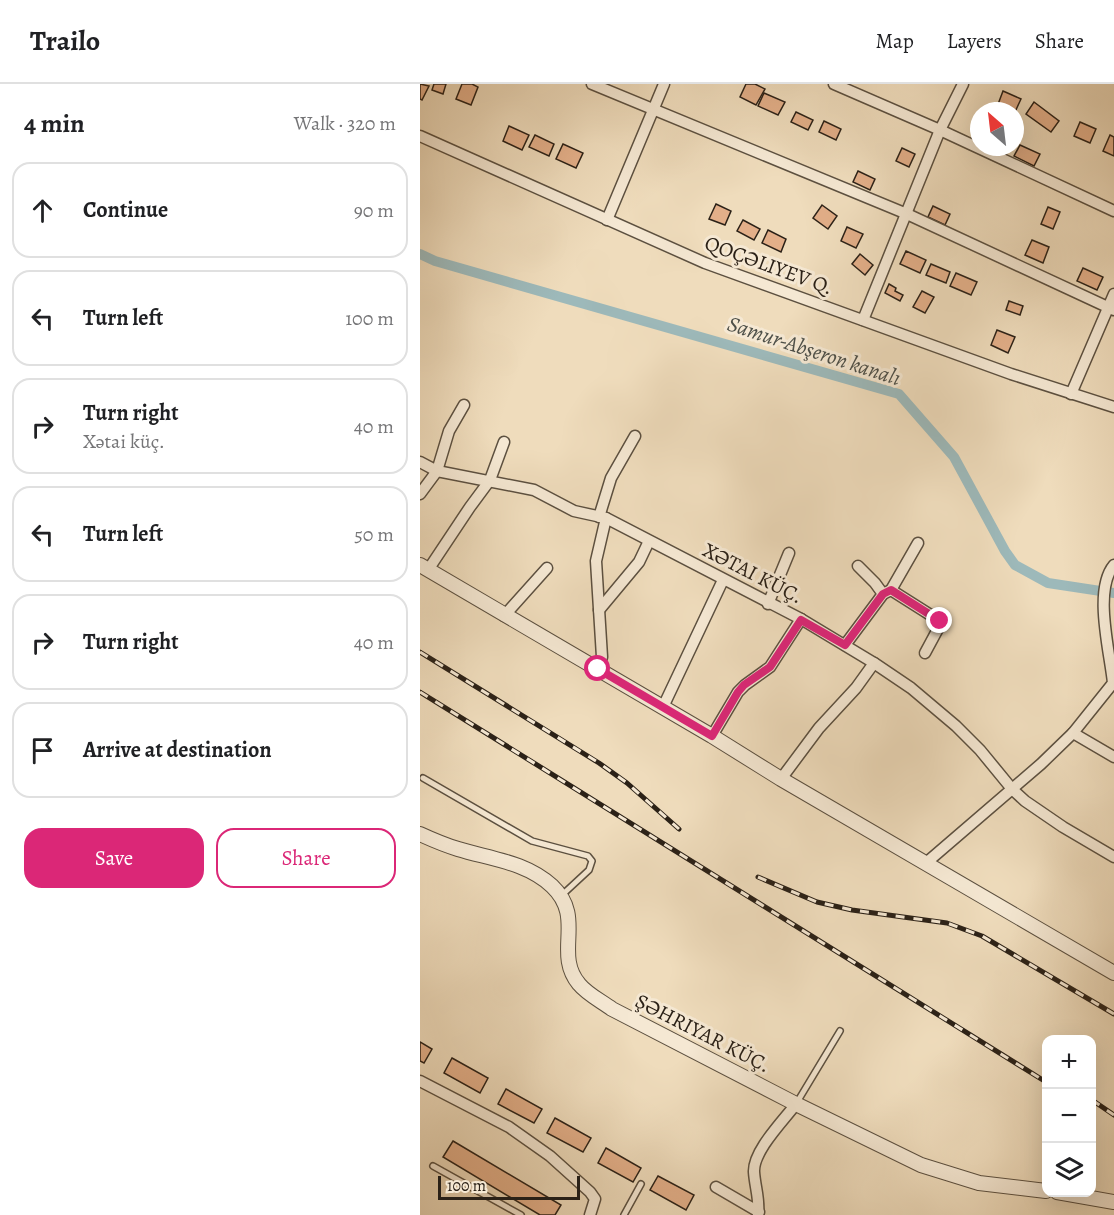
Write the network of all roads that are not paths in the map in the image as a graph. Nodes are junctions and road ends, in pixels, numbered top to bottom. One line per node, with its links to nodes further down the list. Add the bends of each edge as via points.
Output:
1 (592, 84): 5 (street)
2 (664, 84): 5 (street)
3 (834, 84): 6 (street)
4 (963, 84): 6 (street)
5 (653, 108): 9 (street); 10 (street)
6 (940, 130): 8 (street); 9 (street)
7 (420, 136): 10 (street, QOÇƏLIYEV Q.)
8 (1114, 211)
9 (907, 214): 12 (street); 13 (street)
10 (607, 219): 13 (street, QOÇƏLIYEV Q., via 705,263)
11 (1114, 294): 12 (street)
12 (1111, 309): 14 (street)
13 (863, 320): 14 (street, QOÇƏLIYEV Q.)
14 (1071, 394): 16 (street, QOÇƏLIYEV Q.)
15 (464, 405): 20 (street, via 449,431)
16 (1114, 407)
17 (635, 436): 23 (street, via 610,478)
18 (504, 442): 21 (street)
19 (420, 462): 20 (street, XƏTAI KÜÇ.)
20 (437, 471): 21 (street, XƏTAI KÜÇ.); 22 (street)
21 (490, 480): 23 (street, XƏTAI KÜÇ., via 534,489 574,511); 29 (street)
22 (420, 494)
23 (603, 517): 24 (street, XƏTAI KÜÇ.); 34 (street, via 596,561)
24 (649, 541): 31 (street, XƏTAI KÜÇ.); 34 (street, via 639,562)
25 (918, 543): 32 (street)
26 (789, 553): 33 (street)
27 (1114, 565): 41 (street, via 1108,576 1102,612)
28 (858, 566): 32 (street)
29 (424, 568): 35 (street)
30 (547, 568): 35 (street)
31 (723, 580): 33 (street, XƏTAI KÜÇ.); 42 (street)
32 (887, 592): 37 (street); 38 (street, via 940,621)
33 (768, 604): 36 (street, XƏTAI KÜÇ.)
34 (599, 610): 40 (street, via 602,657)
35 (504, 616): 40 (street)
36 (801, 620): 37 (street, XƏTAI KÜÇ.); 44 (street, via 770,667 738,692)
37 (845, 645): 39 (street, XƏTAI KÜÇ.)
38 (925, 653)
39 (874, 663): 47 (street); 48 (street, XƏTAI KÜÇ., via 956,726)
40 (598, 669): 42 (street)
41 (1114, 683): 43 (street)
42 (663, 707): 44 (street)
43 (1073, 733): 45 (street); 48 (street)
44 (712, 736): 47 (street)
45 (1114, 757)
46 (423, 778): 52 (lane, via 532,841 588,856 592,861 589,870)
47 (781, 779): 51 (street)
48 (1012, 789): 50 (street, XƏTAI KÜÇ.); 51 (street)
49 (420, 834): 52 (street, via 457,849 521,866)
50 (1114, 857)
51 (926, 862): 53 (street)
52 (561, 896): 56 (street, ŞƏHRIYAR KÜÇ., via 569,917 569,964 578,984 587,992 612,1009)
53 (1114, 973)
54 (840, 1031): 56 (lane)
55 (420, 1081): 65 (street, via 509,1127 550,1156 590,1191 595,1199)
56 (796, 1104): 60 (street, ŞƏHRIYAR KÜÇ., via 894,1153 953,1176); 63 (street, via 756,1157)
57 (433, 1166): 64 (lane)
58 (641, 1184): 66 (lane)
59 (716, 1187): 63 (street)
60 (1042, 1190)
61 (1086, 1197): 62 (street)
62 (1114, 1202)
63 (759, 1214)
64 (522, 1215)
65 (590, 1215)
66 (624, 1215)

